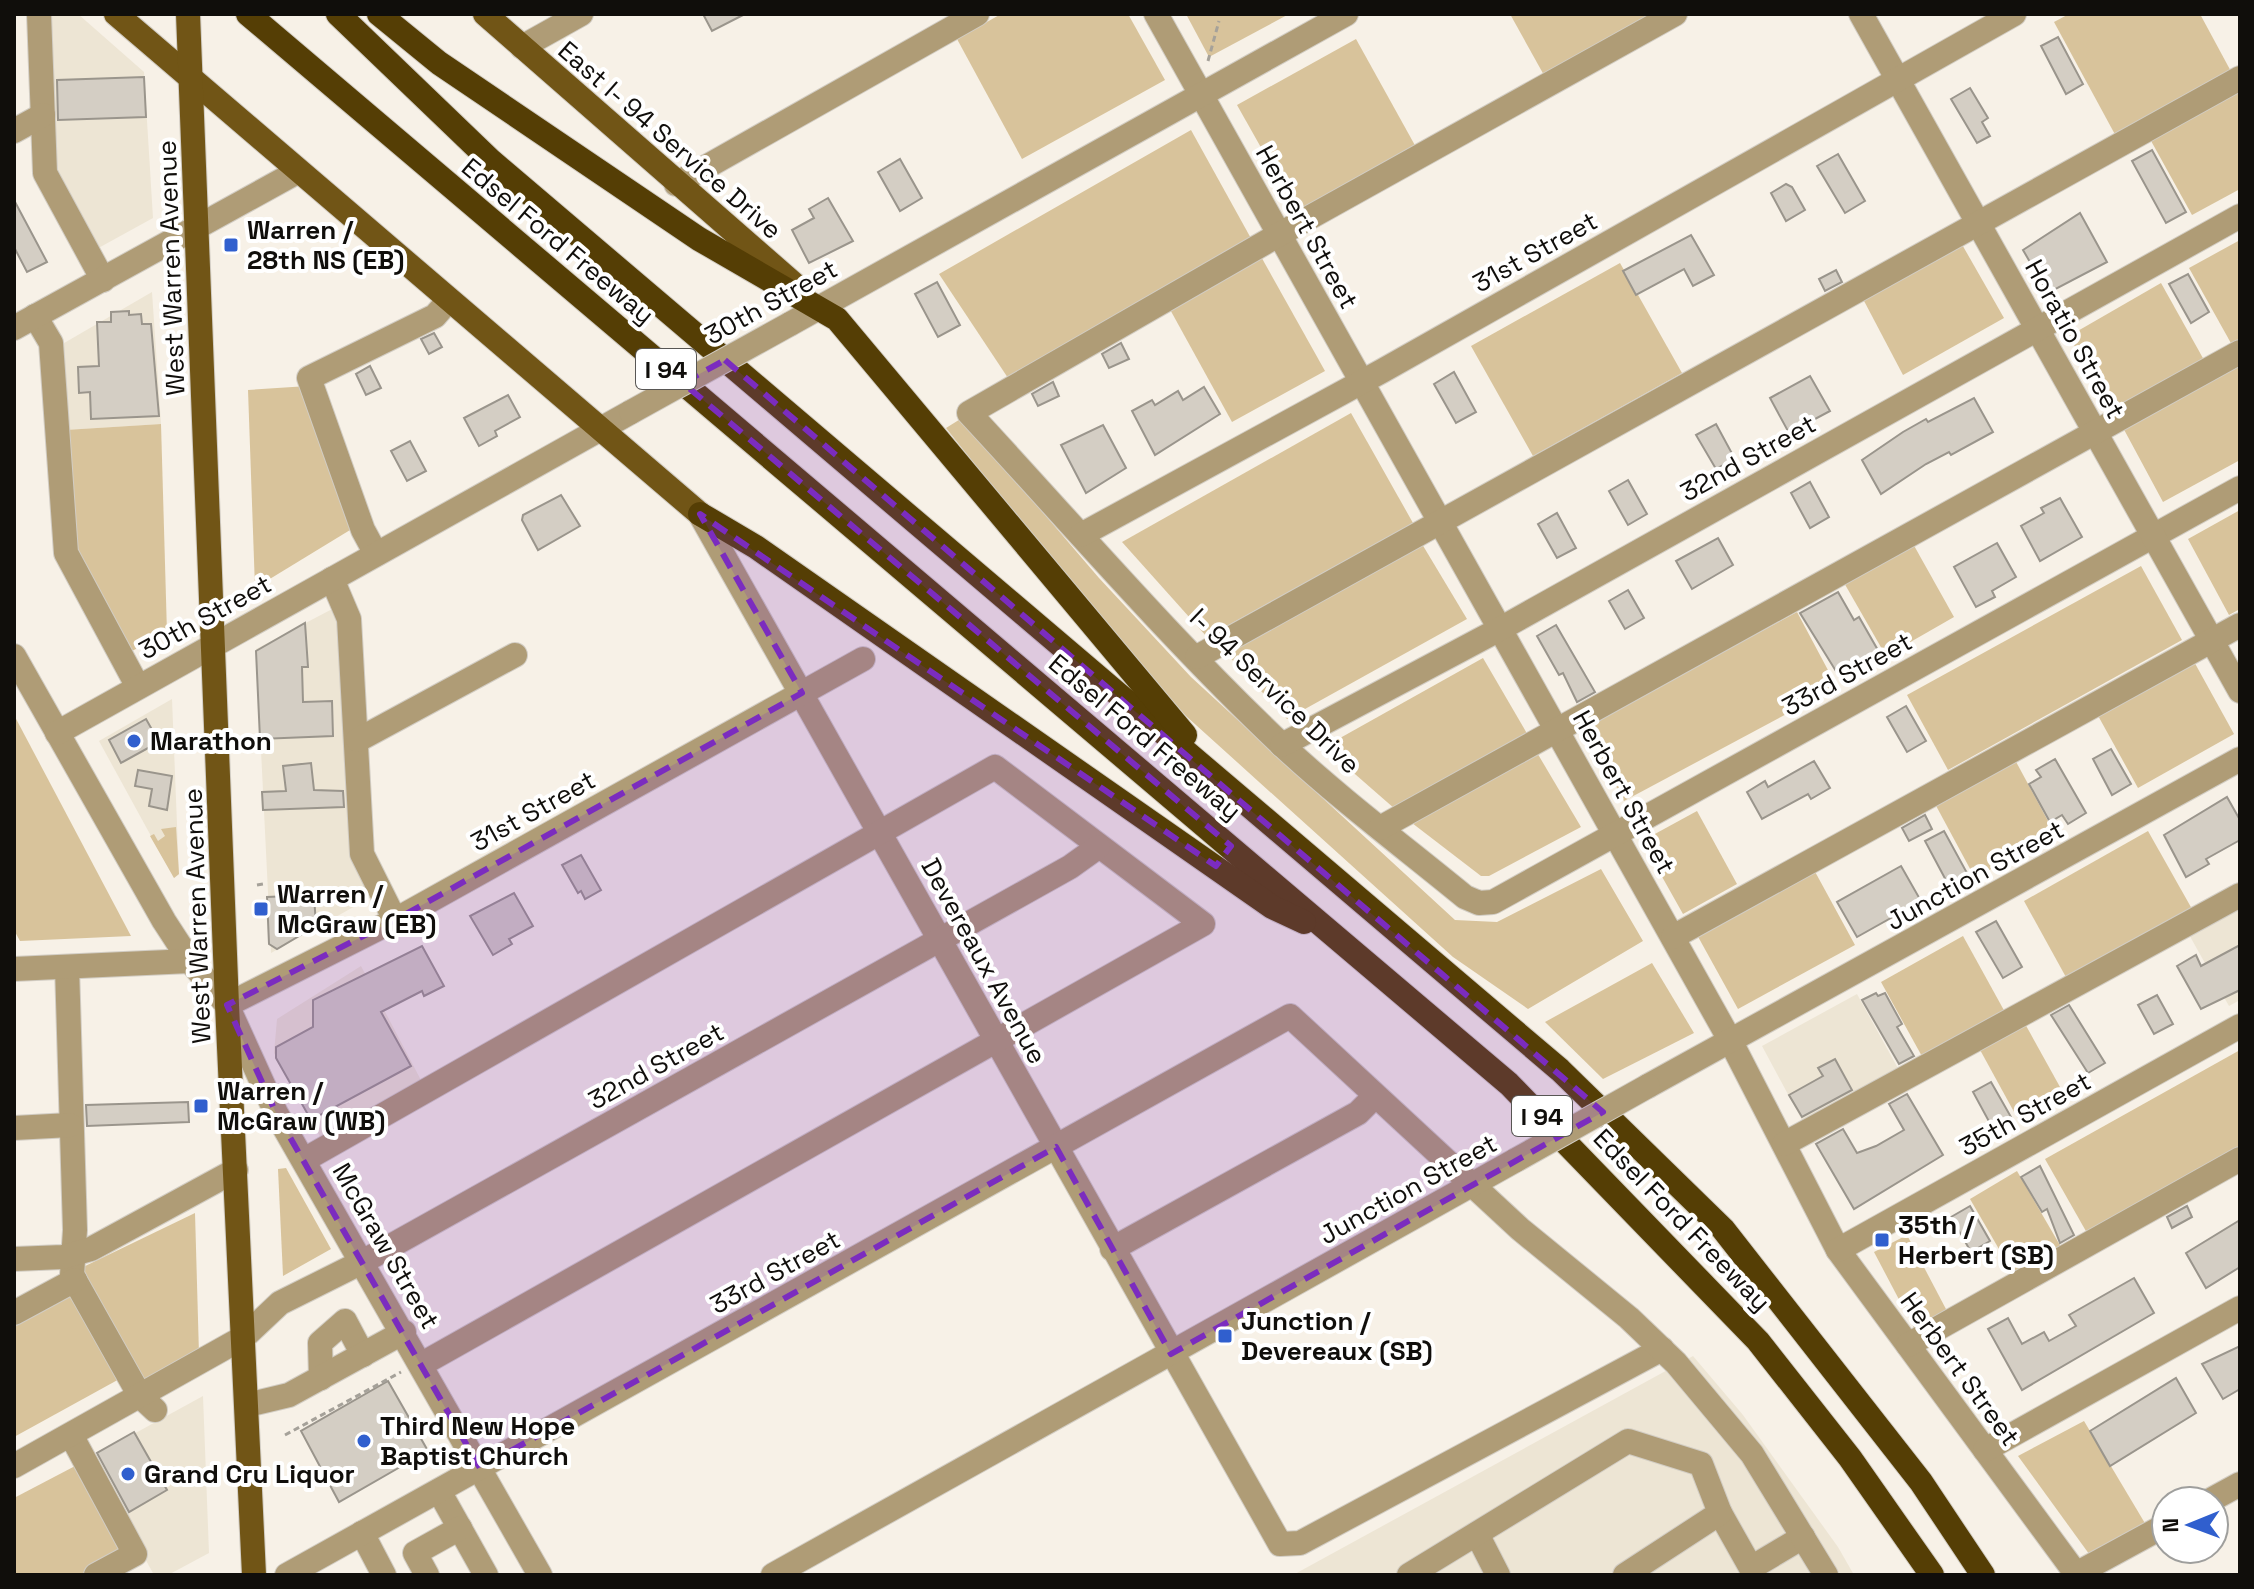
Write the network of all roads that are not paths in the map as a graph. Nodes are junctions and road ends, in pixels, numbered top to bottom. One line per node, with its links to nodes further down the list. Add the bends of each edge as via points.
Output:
1 (39, 14): 20 (street)
2 (116, 14): 18 (main road, Devereaux Avenue)
3 (188, 14): 18 (main road, West Warren Avenue)
4 (248, 14): 68 (highway, Edsel Ford Freeway / I 94)
5 (338, 14): 60 (highway, Edsel Ford Freeway / I 94, via 490,160)
6 (379, 14): 30 (highway, via 439,63 699,239)
7 (485, 14): 15 (main road, East I- 94 Service Drive)
8 (581, 14): 15 (street)
9 (977, 14): 23 (street)
10 (1156, 14): 19 (street, Herbert Street)
11 (1346, 14): 19 (street, 30th Street)
12 (1675, 14): 27 (street)
13 (1861, 14): 17 (street, Horatio Street)
14 (2014, 14): 17 (street, 31st Street)
15 (522, 47): 23 (main road, East I- 94 Service Drive)
16 (2240, 78): 25 (street)
17 (1898, 79): 25 (street, Horatio Street); 34 (street, 31st Street)
18 (191, 80): 22 (main road, Devereaux Avenue); 26 (main road, West Warren Avenue)
19 (1201, 95): 27 (street, Herbert Street); 30 (street, 30th Street)
20 (43, 115): 21 (street); 28 (street, via 45,173)
21 (14, 131)
22 (297, 172): 26 (street); 29 (main road, Devereaux Avenue)
23 (676, 184): 30 (main road, East I- 94 Service Drive)
24 (2240, 216): 32 (street, 32nd Street)
25 (1978, 222): 32 (street, Horatio Street); 39 (street)
26 (197, 229): 28 (street); 47 (main road, West Warren Avenue)
27 (1280, 234): 34 (street, Herbert Street); 40 (street, I- 94 Service Drive, via 969,413)
28 (103, 280): 31 (street)
29 (448, 301): 35 (main road, Devereaux Avenue); 42 (street, via 435,316 309,378)
30 (820, 307): 35 (street, 30th Street, bridge); 60 (highway, via 837,319)
31 (24, 322): 52 (street, via 51,343 66,553)
32 (2037, 329): 36 (street, Horatio Street); 45 (street, 32nd Street)
33 (2240, 352): 36 (street)
34 (1362, 382): 39 (street, Herbert Street); 40 (street, 31st Street)
35 (599, 429): 38 (main road, Devereaux Avenue); 42 (street, 30th Street)
36 (2096, 433): 41 (street, Horatio Street); 55 (street)
37 (2240, 488): 41 (street, 33rd Street)
38 (700, 514): 54 (street, Devereaux Avenue); 68 (highway, via 756,547 1272,907)
39 (1441, 522): 45 (street, Herbert Street); 50 (street)
40 (1081, 535): 50 (street, I- 94 Service Drive)
41 (2153, 536): 46 (street, Horatio Street); 63 (street, 33rd Street)
42 (376, 554): 43 (street, 30th Street)
43 (332, 579): 47 (street, 30th Street); 57 (street, via 349,619)
44 (2240, 625): 46 (street)
45 (1500, 629): 55 (street, Herbert Street); 58 (street, 32nd Street)
46 (2212, 641): 53 (street, Horatio Street); 69 (street)
47 (215, 644): 52 (street, 30th Street); 74 (main road, West Warren Avenue)
48 (515, 655): 57 (street)
49 (14, 656): 56 (street, McGraw Street)
50 (1197, 657): 58 (street, I- 94 Service Drive)
51 (863, 659): 54 (street, 31st Street)
52 (138, 687): 56 (street, 30th Street)
53 (2240, 691)
54 (802, 693): 62 (street, Devereaux Avenue); 67 (street, 31st Street)
55 (1557, 730): 61 (street); 63 (street, Herbert Street)
56 (57, 733): 71 (street, McGraw Street)
57 (358, 740): 67 (street, via 362,854)
58 (1282, 745): 61 (street, I- 94 Service Drive)
59 (2240, 759): 77 (street, Junction Street)
60 (1215, 776): 130 (highway, Edsel Ford Freeway / I 94, via 1560,1070 1723,1229 1921,1482)
61 (1380, 828): 66 (street, I- 94 Service Drive)
62 (880, 833): 64 (street, via 995,767); 70 (street, Devereaux Avenue); 84 (street)
63 (1615, 835): 66 (street, 33rd Street, via 1493,902); 69 (street, Herbert Street)
64 (1098, 847): 70 (street, 32nd Street); 76 (street, via 1203,924)
65 (2240, 895): 81 (street)
66 (1479, 903)
67 (395, 920): 74 (street, 31st Street)
68 (1335, 937): 129 (highway, Edsel Ford Freeway / I 94, via 1528,1102 1721,1299 1850,1458)
69 (1673, 937): 77 (street, Herbert Street)
70 (940, 940): 76 (street, Devereaux Avenue); 91 (street, 32nd Street)
71 (190, 961): 72 (street); 74 (street, McGraw Street)
72 (67, 967): 73 (street); 79 (street)
73 (14, 969)
74 (227, 1005): 84 (street, McGraw Street, via 276,1113); 85 (main road, West Warren Avenue)
75 (2240, 1026): 88 (street, 35th Street)
76 (996, 1040): 82 (street, Devereaux Avenue); 101 (street)
77 (1731, 1042): 81 (street, Herbert Street); 86 (street, Junction Street, bridge)
78 (1375, 1096): 82 (street, 33rd Street, via 1290,1016); 86 (street); 87 (street, via 1358,1113)
79 (70, 1125): 80 (street); 89 (street)
80 (14, 1128)
81 (1784, 1144): 88 (street, Herbert Street)
82 (1056, 1147): 87 (street, Devereaux Avenue); 108 (street, 33rd Street)
83 (2240, 1159): 97 (street)
84 (304, 1160): 91 (street, McGraw Street)
85 (236, 1170): 89 (street); 96 (main road, West Warren Avenue)
86 (1474, 1186): 98 (street, Junction Street); 100 (street)
87 (1112, 1249): 98 (street, Devereaux Avenue)
88 (1838, 1250): 97 (street, Herbert Street)
89 (74, 1255): 90 (street); 92 (street)
90 (14, 1259)
91 (364, 1261): 95 (street, McGraw Street); 96 (street, 32nd Street, via 280,1303)
92 (75, 1280): 94 (street); 103 (street)
93 (2240, 1308): 106 (street)
94 (14, 1313)
95 (404, 1332): 99 (street); 101 (street, McGraw Street)
96 (244, 1337): 103 (street, 32nd Street); 104 (main road, West Warren Avenue)
97 (1908, 1345): 106 (street, Herbert Street)
98 (1171, 1354): 100 (street, Devereaux Avenue, via 1275,1539 1287,1546); 116 (street, Junction Street)
99 (363, 1355): 102 (street); 102 (street, via 345,1321 320,1343)
100 (1669, 1356): 115 (street, via 1752,1454)
101 (413, 1367): 108 (street, McGraw Street)
102 (321, 1378): 104 (street, via 289,1395)
103 (148, 1403): 105 (street, 32nd Street)
104 (247, 1405): 118 (main road, West Warren Avenue)
105 (71, 1435): 107 (street, 32nd Street); 117 (street, via 135,1554)
106 (1985, 1450): 131 (street, Herbert Street)
107 (14, 1466)
108 (480, 1468): 109 (street, 33rd Street); 123 (street, McGraw Street)
109 (439, 1491): 111 (street); 112 (street, 33rd Street)
110 (1720, 1513): 113 (street, via 1701,1464 1628,1441); 115 (street, via 1751,1568); 127 (street)
111 (460, 1528): 121 (street, via 415,1553); 122 (street)
112 (362, 1533): 119 (street, 33rd Street); 120 (street)
113 (1477, 1534): 125 (street); 126 (street)
114 (2150, 1534): 131 (street)
115 (1803, 1537): 128 (street)
116 (807, 1567): 124 (street, Junction Street)
117 (96, 1575)
118 (254, 1575)
119 (287, 1575)
120 (384, 1575)
121 (427, 1575)
122 (486, 1575)
123 (540, 1575)
124 (773, 1575)
125 (1409, 1575)
126 (1498, 1575)
127 (1625, 1575)
128 (1826, 1575)
129 (1932, 1575)
130 (1983, 1575)
131 (2076, 1575)

